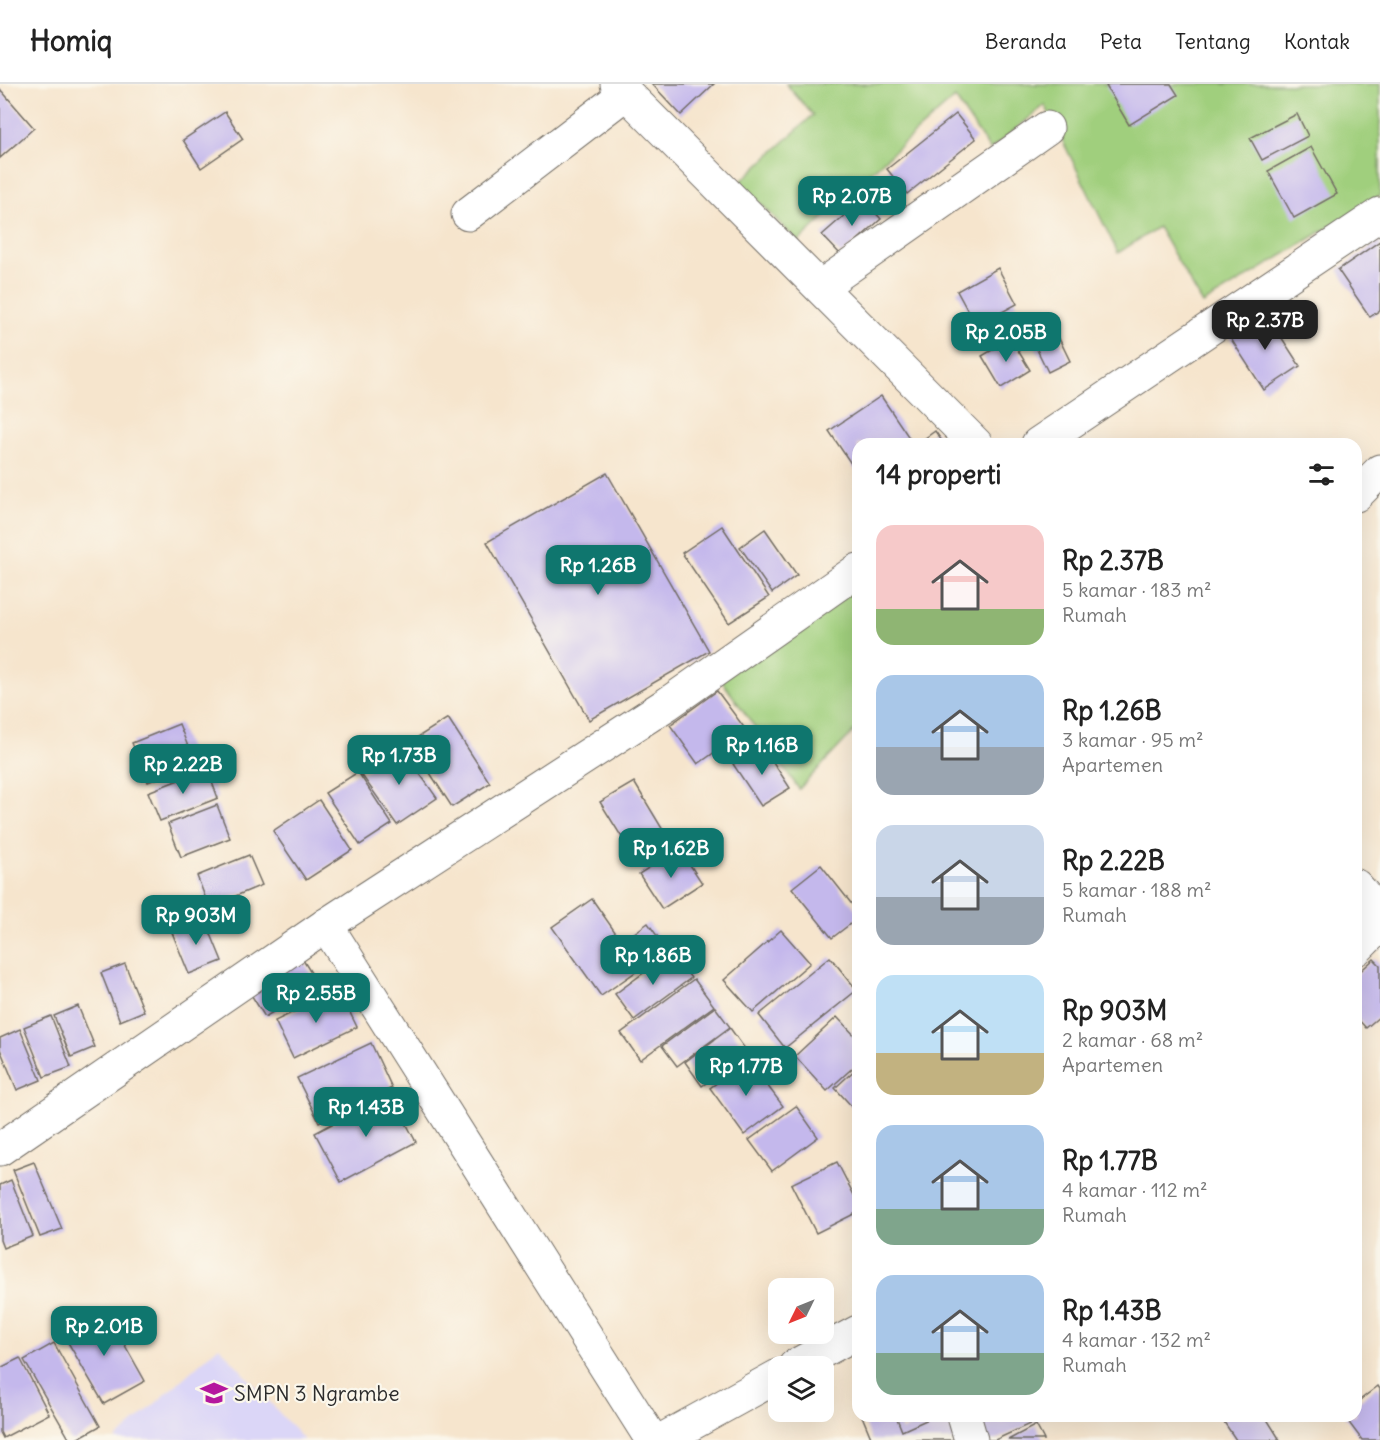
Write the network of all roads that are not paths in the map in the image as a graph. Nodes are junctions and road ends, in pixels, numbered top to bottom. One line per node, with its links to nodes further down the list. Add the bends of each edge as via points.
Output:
1 (621, 89): 3 (street); 5 (street)
2 (1047, 128): 5 (street)
3 (468, 214)
4 (1380, 214): 7 (street)
5 (820, 287): 6 (street)
6 (970, 438)
7 (1047, 438)
8 (1380, 471): 9 (street)
9 (1362, 489)
10 (852, 574): 13 (street, via 667,705)
11 (1362, 893): 12 (street)
12 (1380, 914)
13 (326, 925): 16 (street); 21 (street)
14 (1380, 925): 15 (street)
15 (1362, 943)
16 (0, 1149)
17 (852, 1335): 18 (street)
18 (814, 1356)
19 (768, 1382): 22 (street)
20 (966, 1422): 23 (street)
21 (652, 1440)
22 (662, 1440)
23 (971, 1440)

